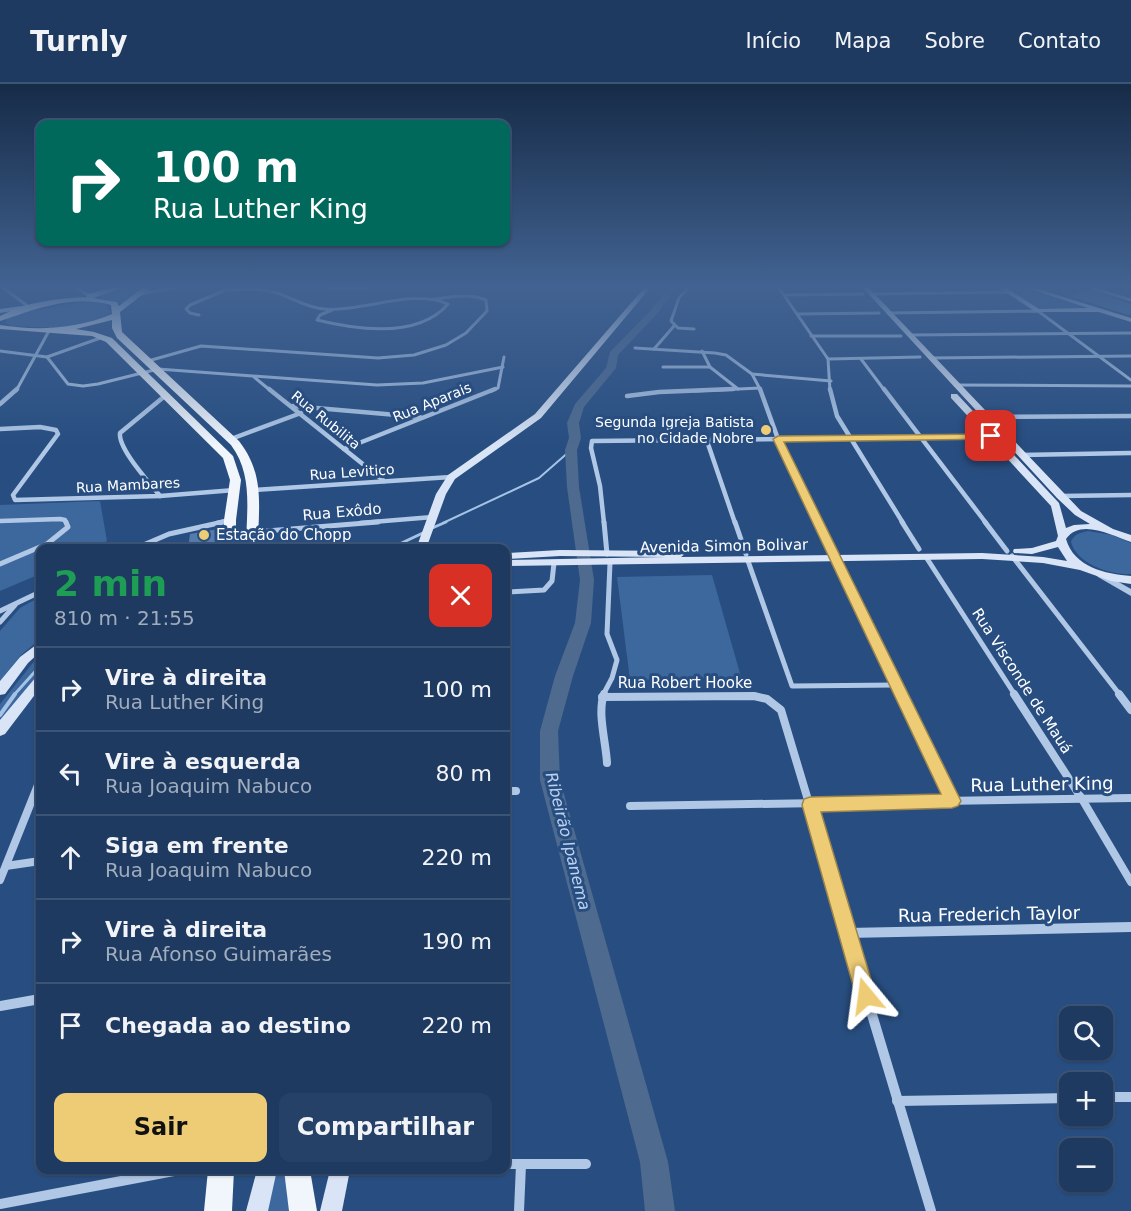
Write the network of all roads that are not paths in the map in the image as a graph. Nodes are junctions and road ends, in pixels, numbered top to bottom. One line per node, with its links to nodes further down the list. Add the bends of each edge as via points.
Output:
1 (43, 341): 16 (street)
2 (93, 341): 19 (street)
3 (107, 341): 30 (main road)
4 (126, 341): 25 (main road)
5 (452, 341): 25 (street, via 414,355 378,358 201,346)
6 (605, 341): 58 (main road, via 538,416)
7 (661, 341): 13 (street)
8 (814, 341): 23 (street, Rua Visconde de Mauá)
9 (909, 341): 21 (main road)
10 (911, 341): 22 (main road)
11 (1078, 341): 17 (street)
12 (635, 348): 13 (street)
13 (654, 349): 15 (street)
14 (0, 351): 16 (street)
15 (702, 351): 28 (street); 31 (street, via 726,355)
16 (35, 355): 19 (street); 41 (street, via 15,392)
17 (1099, 356): 18 (street); 22 (street); 33 (street)
18 (1131, 356)
19 (46, 357): 30 (street, via 68,384 98,384)
20 (504, 357): 26 (street, Rua Aparais)
21 (920, 357): 24 (street); 49 (main road)
22 (930, 358): 35 (main road)
23 (828, 359): 24 (street); 34 (street, Rua Visconde de Mauá)
24 (861, 359): 50 (street)
25 (148, 361): 29 (main road)
26 (503, 367): 32 (street, via 423,383 377,386); 46 (street, Rua Aparais, via 498,388)
27 (663, 367): 28 (street)
28 (710, 368): 38 (street)
29 (158, 369): 30 (street); 32 (street); 52 (main road)
30 (141, 372): 39 (main road)
31 (752, 374): 34 (street); 37 (street)
32 (253, 376): 42 (street, Rua Rubilita)
33 (1131, 380)
34 (831, 381): 51 (street, Rua Visconde de Mauá, via 834,407)
35 (955, 385): 36 (street); 47 (main road)
36 (1131, 386)
37 (760, 388): 38 (street); 53 (street)
38 (739, 389): 40 (street)
39 (166, 395): 60 (main road, via 228,456 236,476); 63 (street, via 119,437)
40 (627, 396)
41 (0, 404)
42 (292, 406): 43 (street); 44 (street, Rua Rubilita)
43 (319, 408): 44 (street); 46 (street)
44 (300, 414): 52 (street); 55 (street, Rua Rubilita)
45 (1131, 416): 47 (street)
46 (423, 417): 55 (street, Rua Aparais)
47 (986, 417): 57 (main road)
48 (0, 429): 63 (street, Rua Mambares, via 40,427 56,430 58,434 14,495 15,500)
49 (991, 436): 50 (street); 71 (main road, via 1056,505)
50 (922, 437): 51 (street); 79 (street)
51 (850, 438): 53 (street); 78 (street, Rua Visconde de Mauá)
52 (231, 439): 61 (main road, via 246,456)
53 (778, 439): 54 (street); 81 (street)
54 (707, 441): 82 (street); 83 (street, via 592,441 600,486)
55 (344, 449): 59 (street, Rua Rubilita)
56 (1131, 453): 57 (street)
57 (1020, 455): 64 (main road)
58 (451, 477): 59 (street, Rua Levitico); 67 (main road)
59 (385, 481): 61 (street, Rua Levitico)
60 (236, 490): 63 (street, Rua Mambares); 65 (main road)
61 (254, 490): 68 (main road)
62 (1131, 495): 64 (street)
63 (160, 496)
64 (1060, 496): 69 (main road, via 1078,513)
65 (230, 520): 73 (street, via 169,534); 74 (main road)
66 (0, 521): 72 (street, via 65,520 68,527 61,536)
67 (432, 521): 68 (street, Rua Exôdo); 76 (main road)
68 (252, 532): 75 (main road)
69 (1114, 532): 70 (main road); 71 (main road, Avenida Simon Bolivar, via 1080,527 1069,529)
70 (1131, 538)
71 (1062, 539): 79 (main road, Avenida Simon Bolivar, via 1032,551); 87 (main road, via 1072,559)
72 (46, 544)
73 (146, 544)
74 (230, 544)
75 (252, 544)
76 (424, 544)
77 (36, 549): 85 (street)
78 (922, 553): 79 (main road, Avenida Simon Bolivar); 81 (main road, Avenida Simon Bolivar); 107 (street, Rua Visconde de Mauá)
79 (1010, 554): 87 (main road, Avenida Simon Bolivar); 100 (street)
80 (510, 556): 84 (main road, Avenida Simon Bolivar)
81 (833, 556): 82 (main road, Avenida Simon Bolivar); 96 (street)
82 (747, 557): 83 (main road, Avenida Simon Bolivar); 96 (street, via 792,686)
83 (605, 559): 84 (main road, Avenida Simon Bolivar); 99 (street, via 607,634 617,660)
84 (558, 560): 86 (main road, Avenida Simon Bolivar); 89 (street, via 552,581 544,590)
85 (0, 564)
86 (510, 564)
87 (1088, 568): 88 (main road, Avenida Simon Bolivar, via 1105,576); 90 (street)
88 (1131, 580)
89 (510, 592)
90 (1131, 593)
91 (36, 594): 92 (street)
92 (18, 602): 93 (street); 94 (street)
93 (0, 611)
94 (0, 622)
95 (36, 650): 98 (main road)
96 (896, 685): 108 (street)
97 (36, 686): 101 (main road)
98 (0, 690)
99 (602, 697): 102 (street); 109 (street, Rua Robert Hooke, via 767,699 781,710)
100 (1131, 710)
101 (0, 730)
102 (607, 763)
103 (36, 790): 112 (street)
104 (510, 791): 105 (street)
105 (516, 791)
106 (1131, 798): 107 (street, Rua Luther King)
107 (1082, 799): 108 (street, Rua Luther King); 114 (street, Rua Visconde de Mauá)
108 (952, 801): 109 (street, Rua Luther King)
109 (810, 805): 110 (street, Rua Luther King); 116 (street)
110 (630, 806)
111 (36, 862): 112 (street)
112 (6, 866): 113 (street)
113 (0, 880)
114 (1131, 882)
115 (1131, 927): 116 (street, Rua Frederich Taylor)
116 (848, 933): 122 (street)
117 (36, 1000): 118 (street)
118 (0, 1006)
119 (1113, 1097): 120 (street)
120 (1131, 1097)
121 (1059, 1098): 122 (street)
122 (897, 1101): 137 (street)
123 (510, 1164): 125 (street)
124 (586, 1164): 125 (street)
125 (521, 1165): 136 (street)
126 (158, 1174): 131 (street)
127 (220, 1174): 132 (main road)
128 (266, 1174): 133 (main road)
129 (298, 1174): 134 (main road)
130 (339, 1174): 135 (main road)
131 (0, 1204)
132 (218, 1211)
133 (257, 1211)
134 (303, 1211)
135 (331, 1211)
136 (519, 1211)
137 (931, 1211)

